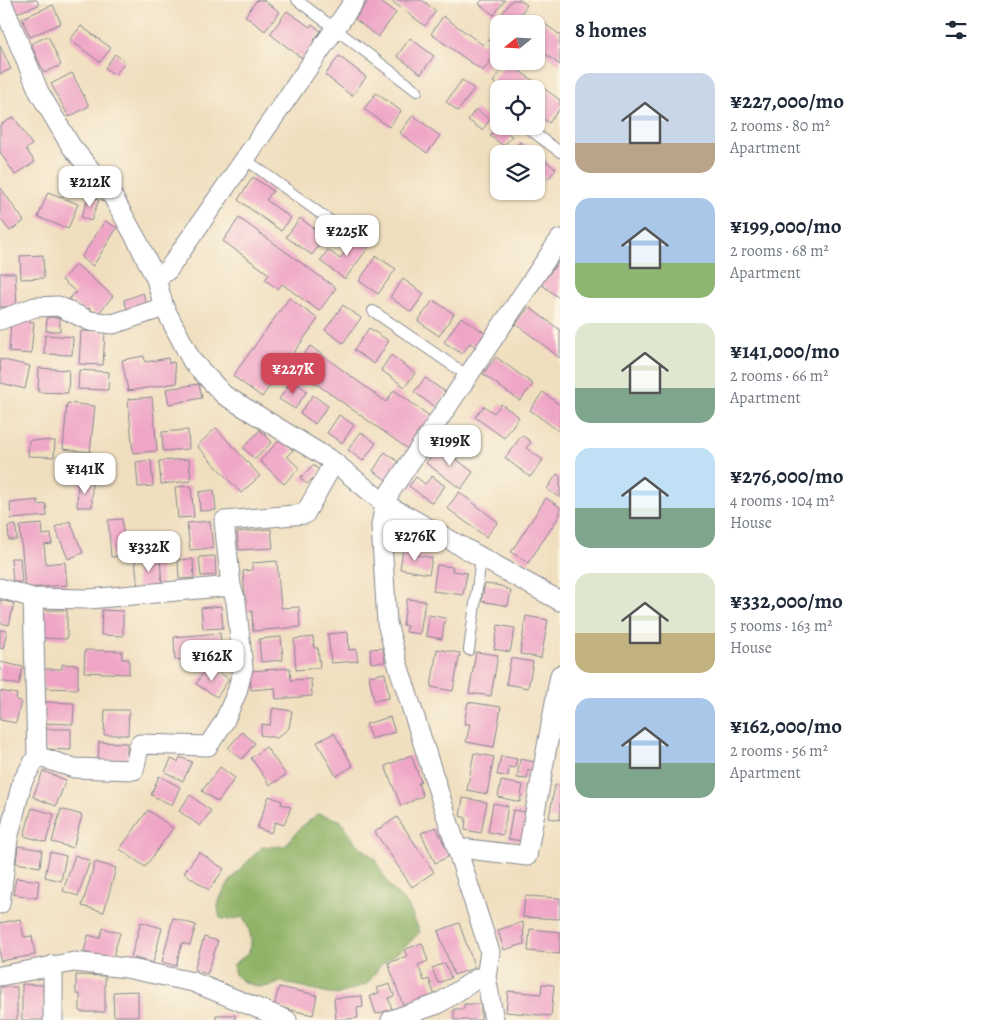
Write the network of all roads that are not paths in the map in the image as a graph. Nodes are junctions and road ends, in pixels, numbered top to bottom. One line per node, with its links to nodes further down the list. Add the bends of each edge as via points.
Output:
1 (0, 0): 11 (street, via 39,92 71,146 113,197)
2 (296, 0): 4 (lane)
3 (355, 0): 4 (street)
4 (335, 29): 5 (lane); 8 (street)
5 (417, 91)
6 (537, 135): 7 (lane)
7 (560, 152)
8 (245, 159): 9 (lane); 11 (street, via 168,270)
9 (336, 225)
10 (560, 239): 15 (street)
11 (156, 280): 12 (street)
12 (164, 307): 14 (street, via 113,324 90,321 58,306 35,307); 16 (street, via 192,361 224,395)
13 (373, 311): 15 (lane)
14 (0, 320)
15 (468, 376): 17 (street)
16 (334, 462): 17 (street); 19 (street, via 305,514 224,521)
17 (385, 504): 18 (street); 26 (street, via 381,525 388,623 398,665)
18 (481, 558): 22 (street); 23 (lane)
19 (231, 586): 21 (street, via 88,599); 25 (street, via 236,601 243,668 224,722 208,746 140,744 134,770 74,768)
20 (0, 588): 21 (street)
21 (33, 598): 25 (street)
22 (560, 601)
23 (469, 650)
24 (560, 675): 26 (street, via 527,856)
25 (37, 756): 27 (street, via 22,782 8,839)
26 (458, 850): 30 (street, via 490,952)
27 (0, 904)
28 (53, 965): 29 (street); 31 (street); 32 (street, via 74,962 126,968 193,982)
29 (0, 976)
30 (486, 977): 33 (street, via 478,978 438,1004); 34 (street)
31 (53, 1020)
32 (287, 1020)
33 (390, 1020)
34 (494, 1020)

